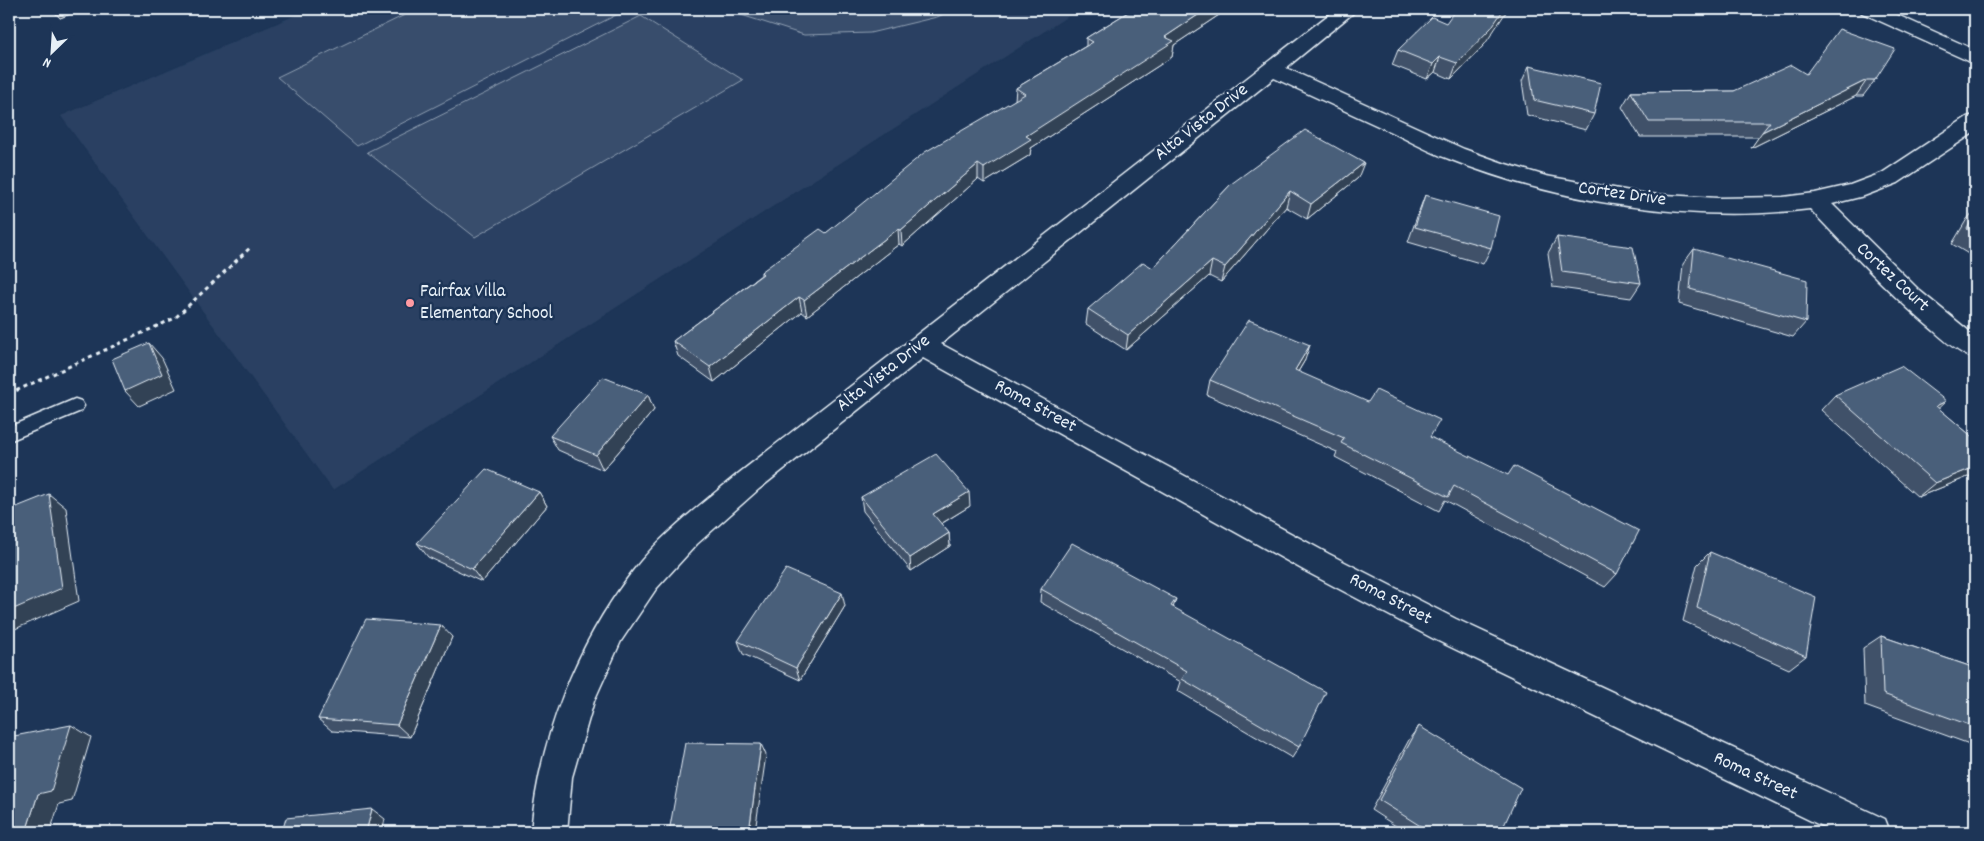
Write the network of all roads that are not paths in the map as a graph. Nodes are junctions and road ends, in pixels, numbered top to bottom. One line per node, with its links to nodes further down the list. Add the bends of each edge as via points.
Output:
1 (1348, 9): 4 (street, Alta Vista Drive)
2 (1870, 9): 3 (street)
3 (1975, 58)
4 (1272, 69): 6 (street, Cortez Drive, via 1456,154 1544,182 1647,202 1736,206); 7 (street, Alta Vista Drive)
5 (1975, 122): 6 (street, Cortez Drive, via 1890,178)
6 (1815, 201): 8 (street, Cortez Court, via 1942,325)
7 (921, 345): 11 (street, Alta Vista Drive, via 749,481 686,535 645,579 609,632 578,701 555,777); 12 (street, Roma Street, via 1445,629)
8 (1975, 348)
9 (75, 406): 10 (lane)
10 (9, 434)
11 (549, 832)
12 (1872, 832)

